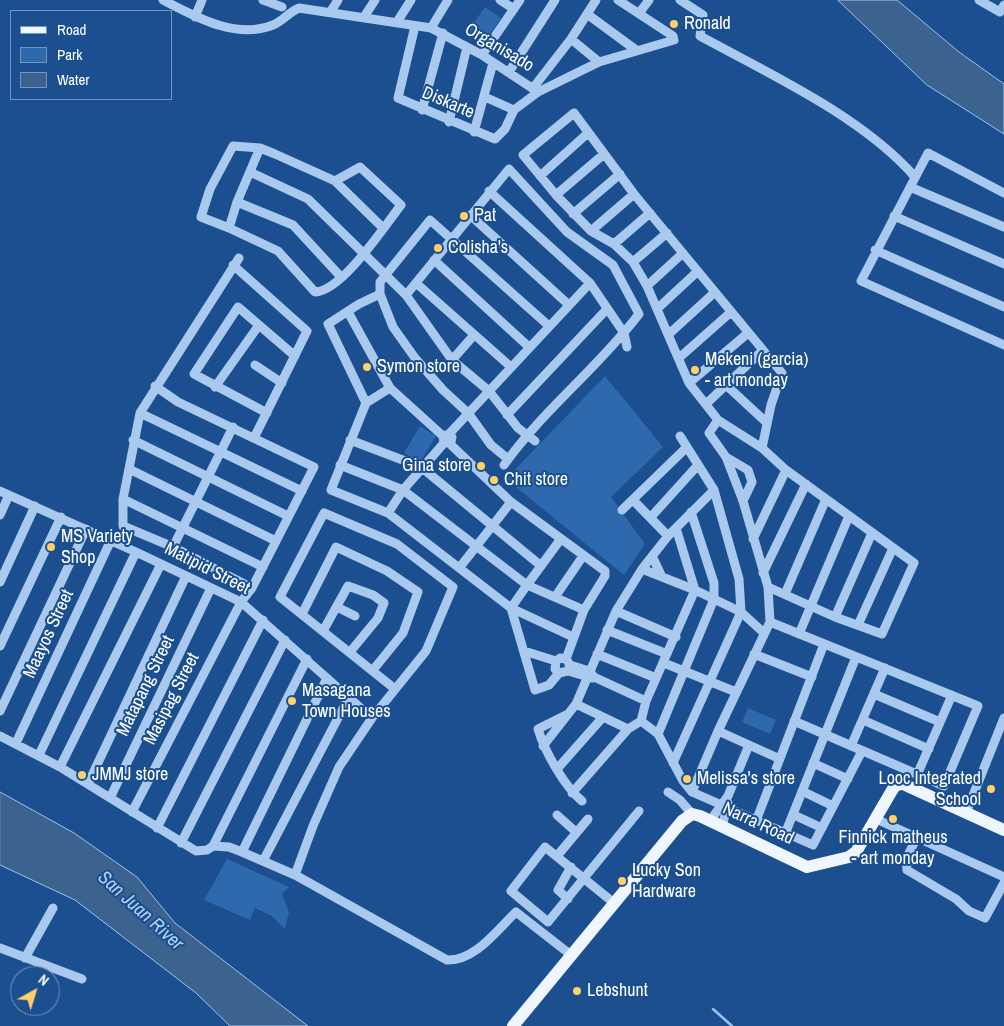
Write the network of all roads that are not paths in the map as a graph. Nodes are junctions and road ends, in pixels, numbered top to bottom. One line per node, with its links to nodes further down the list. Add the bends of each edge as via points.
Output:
1 (163, 0): 23 (street)
2 (202, 0): 23 (street)
3 (263, 0): 18 (street)
4 (338, 0): 20 (street)
5 (375, 0): 24 (street)
6 (411, 0): 25 (street)
7 (448, 0): 27 (street)
8 (500, 0): 19 (street)
9 (520, 0): 19 (street)
10 (555, 0): 35 (street)
11 (596, 0): 22 (street)
12 (618, 0): 21 (street)
13 (649, 0): 21 (street)
14 (680, 0): 48 (street, via 703,15 700,36 821,104 883,144)
15 (979, 0): 17 (street, via 1000,12)
16 (301, 4): 20 (street, Organisado); 23 (street, via 276,24 258,31 234,30)
17 (1004, 5)
18 (282, 7)
19 (514, 9): 32 (street)
20 (331, 11): 24 (street, Organisado)
21 (640, 12): 31 (street, Organisado, via 674,40)
22 (587, 14): 29 (street); 31 (street)
23 (195, 16)
24 (364, 17): 25 (street, Organisado)
25 (397, 22): 26 (street, Organisado)
26 (415, 26): 27 (street, Organisado); 38 (street, Diskarte, via 397,95 400,101)
27 (431, 28): 28 (street, Organisado)
28 (443, 33): 30 (street, Organisado); 38 (street)
29 (570, 39): 33 (street); 36 (street)
30 (467, 47): 32 (street, Organisado); 40 (street)
31 (636, 50): 33 (street, Organisado)
32 (482, 55): 34 (street, Organisado)
33 (599, 62): 36 (street, Organisado)
34 (493, 63): 35 (street, Organisado); 37 (street)
35 (509, 72): 36 (street, Organisado)
36 (535, 90): 39 (street, Diskarte)
37 (485, 97): 39 (street); 41 (street)
38 (422, 110): 40 (street, Diskarte)
39 (514, 110): 41 (street, Diskarte, via 505,130 495,139)
40 (450, 122): 41 (street, Diskarte)
41 (474, 132)
42 (588, 133): 44 (street); 47 (street); 47 (street, via 574,113 523,155)
43 (260, 148): 45 (street); 49 (street); 61 (street, via 233,146 210,189 201,217)
44 (604, 154): 46 (street); 54 (street)
45 (250, 172): 55 (street); 69 (street, via 308,200)
46 (620, 174): 53 (street); 57 (street)
47 (540, 176): 54 (street)
48 (915, 177): 50 (street); 52 (street, via 928,153)
49 (334, 181): 62 (street); 62 (street, via 360,167 401,205)
50 (910, 187): 59 (street); 60 (street)
51 (489, 191): 58 (street); 77 (street); 90 (street, via 509,169 567,232 613,265 639,314)
52 (1004, 193)
53 (634, 194): 56 (street); 63 (street)
54 (556, 195): 57 (street)
55 (237, 202): 61 (street); 75 (street, via 293,225)
56 (650, 213): 64 (street); 66 (street)
57 (573, 214): 63 (street)
58 (470, 215): 65 (street); 82 (street)
59 (894, 216): 67 (street); 72 (street)
60 (1004, 227)
61 (230, 228): 75 (street, via 278,251 315,292 324,292)
62 (382, 228): 69 (street)
63 (590, 231): 66 (street)
64 (667, 233): 68 (street); 71 (street)
65 (452, 238): 70 (street); 74 (street, via 430,220); 89 (street)
66 (614, 244): 71 (street)
67 (875, 250): 83 (street); 94 (street, via 861,281)
68 (683, 253): 73 (street); 78 (street)
69 (363, 255): 74 (street); 75 (street)
70 (434, 260): 76 (street); 95 (street)
71 (633, 262): 78 (street)
72 (1004, 264)
73 (698, 271): 79 (street); 85 (street)
74 (384, 274): 80 (street); 81 (street)
75 (341, 277)
76 (416, 283): 81 (street); 93 (street)
77 (590, 283): 82 (street); 84 (street)
78 (647, 286): 85 (street)
79 (715, 292): 87 (street); 92 (street)
80 (380, 294): 86 (street); 114 (street, via 393,327 415,358)
81 (406, 295): 100 (street)
82 (569, 305): 89 (street)
83 (1004, 308)
84 (607, 309): 90 (street); 115 (street)
85 (657, 309): 92 (street)
86 (348, 312): 108 (street); 110 (street, via 328,324)
87 (731, 312): 91 (street); 99 (street)
88 (259, 324): 98 (street); 107 (street); 107 (street, via 238,307 194,374)
89 (549, 326): 95 (street)
90 (624, 333): 96 (street); 121 (street)
91 (748, 333): 97 (street); 104 (street)
92 (668, 334): 99 (street)
93 (474, 335): 100 (street); 102 (street)
94 (1004, 345)
95 (529, 346): 102 (street)
96 (627, 347)
97 (763, 350): 105 (street); 117 (street, via 782,373)
98 (295, 356): 103 (street); 106 (street, via 307,331 236,262)
99 (679, 358): 104 (street)
100 (452, 360): 109 (street)
101 (255, 365): 103 (street)
102 (511, 367): 109 (street)
103 (282, 383): 113 (street)
104 (689, 383): 111 (street)
105 (726, 385): 111 (street); 117 (street)
106 (155, 386): 112 (street); 118 (street, via 178,402)
107 (215, 387): 113 (street)
108 (390, 388): 110 (street); 122 (street)
109 (489, 391): 114 (street); 115 (street)
110 (366, 403): 124 (street)
111 (706, 404): 116 (street)
112 (140, 413): 123 (street); 127 (street)
113 (267, 413): 120 (street)
114 (468, 413): 121 (street, via 506,462); 122 (street)
115 (507, 415): 121 (street)
116 (718, 420): 126 (street); 128 (street, via 709,433)
117 (767, 423): 126 (street)
118 (233, 427): 120 (street); 127 (street)
119 (680, 436): 125 (street)
120 (254, 438): 139 (street, Masipag Street, via 314,467)
121 (531, 438)
122 (446, 439): 131 (street); 146 (street)
123 (133, 440): 132 (street); 134 (street)
124 (350, 440): 129 (street); 131 (street)
125 (687, 447): 130 (street); 143 (street)
126 (762, 448): 133 (street)
127 (222, 450): 134 (street); 139 (street)
128 (726, 457): 145 (street); 145 (street, via 748,470 752,482)
129 (340, 465): 136 (street); 150 (street, via 331,490)
130 (698, 465): 137 (street); 155 (street)
131 (421, 467): 136 (street); 156 (street)
132 (129, 469): 141 (street); 144 (street)
133 (786, 470): 135 (street); 162 (street)
134 (208, 477): 144 (street); 152 (street)
135 (806, 484): 142 (street); 177 (street)
136 (403, 490): 150 (street); 166 (street)
137 (714, 490): 149 (street); 195 (street, via 739,579)
138 (0, 491): 140 (street, Matipid Street)
139 (302, 491): 152 (street, Masipag Street)
140 (9, 495): 147 (street, Matipid Street); 151 (street)
141 (123, 498): 157 (street); 167 (street, via 123,526)
142 (826, 499): 153 (street); 186 (street)
143 (632, 500): 148 (street); 155 (street)
144 (196, 501): 157 (street); 165 (street)
145 (743, 501): 162 (street)
146 (511, 502): 156 (street); 164 (street)
147 (35, 506): 154 (street, Matipid Street); 180 (street)
148 (622, 510)
149 (691, 512): 158 (street); 188 (street, via 714,583)
150 (388, 513): 175 (street)
151 (0, 515)
152 (288, 516): 165 (street, Masipag Street)
153 (849, 516): 160 (street); 191 (street)
154 (61, 517): 159 (street, Matipid Street); 210 (street)
155 (651, 518): 161 (street)
156 (493, 524): 166 (street); 173 (street)
157 (184, 528): 167 (street); 174 (street)
158 (676, 528): 161 (street); 185 (street)
159 (86, 529): 163 (street, Matipid Street); 235 (street)
160 (872, 533): 168 (street); 198 (street)
161 (668, 536): 171 (street)
162 (753, 539): 177 (street)
163 (111, 540): 169 (street, Matipid Street); 249 (street, Maayos Street)
164 (560, 540): 170 (street); 173 (street)
165 (276, 542): 174 (street, Masipag Street)
166 (478, 547): 175 (street); 181 (street)
167 (173, 548): 184 (street)
168 (893, 548): 201 (street); 201 (street, via 914,563 882,634)
169 (136, 552): 172 (street, Matipid Street); 255 (street)
170 (583, 556): 187 (street); 193 (street, via 606,573)
171 (652, 556): 176 (street); 179 (street)
172 (161, 564): 178 (street, Matipid Street); 259 (street)
173 (540, 565): 181 (street)
174 (263, 567): 184 (street, Masipag Street)
175 (460, 567): 192 (street)
176 (642, 569): 179 (street); 194 (street)
177 (763, 573): 182 (street)
178 (186, 576): 183 (street, Matipid Street); 263 (street)
179 (662, 577): 185 (street)
180 (0, 582)
181 (527, 585): 187 (street); 192 (street)
182 (768, 587): 186 (street); 200 (street)
183 (211, 588): 189 (street, Matipid Street); 269 (street, Matapang Street)
184 (252, 588): 189 (street, Masipag Street)
185 (695, 590): 188 (street); 207 (street)
186 (785, 594): 191 (street)
187 (554, 597): 193 (street)
188 (714, 599): 195 (street); 222 (street)
189 (240, 602): 199 (street, Matipid Street); 275 (street, Masipag Street)
190 (337, 607): 197 (street); 203 (street); 212 (street, via 348,586 373,595 384,603 378,618)
191 (810, 607): 198 (street); 205 (street)
192 (511, 608): 206 (street); 211 (street)
193 (584, 610): 206 (street)
194 (616, 611): 202 (street); 207 (street)
195 (741, 612): 204 (street); 227 (street)
196 (302, 614): 203 (street); 221 (street, via 336,547 387,571 418,592 403,633); 228 (street, via 280,597 324,512 397,544 426,564 453,587 426,651)
197 (355, 616)
198 (835, 617): 201 (street)
199 (263, 620): 208 (street, Matipid Street); 286 (street)
200 (770, 622): 204 (street); 205 (street)
201 (858, 625)
202 (607, 630): 213 (street); 216 (street)
203 (323, 631): 212 (street)
204 (764, 633): 214 (street)
205 (799, 634): 209 (street)
206 (574, 637): 219 (street)
207 (676, 637): 216 (street)
208 (285, 640): 217 (street, Matipid Street); 291 (street)
209 (824, 644): 215 (street); 224 (street)
210 (0, 646)
211 (524, 651): 218 (street); 219 (street, via 535,690 549,685)
212 (350, 652): 221 (street)
213 (597, 654): 223 (street); 226 (street)
214 (754, 654): 224 (street); 229 (street)
215 (856, 657): 220 (street); 247 (street)
216 (666, 658): 222 (street); 226 (street)
217 (307, 659): 225 (street, Matipid Street); 292 (street)
218 (556, 661): 219 (street, via 560,658); 219 (street, via 555,669)
219 (566, 667): 223 (street)
220 (885, 668): 230 (street); 231 (street)
221 (373, 670): 228 (street)
222 (685, 671): 227 (street); 246 (street)
223 (590, 676): 233 (street); 234 (street)
224 (812, 677): 242 (street)
225 (327, 678): 232 (street, Matipid Street); 293 (street)
226 (656, 678): 233 (street)
227 (710, 682): 229 (street); 257 (street)
228 (395, 689): 238 (street)
229 (736, 692): 245 (street)
230 (874, 694): 240 (street); 243 (street)
231 (952, 695): 243 (street); 261 (street, via 978,706 971,724 944,786)
232 (348, 697): 238 (street, Matipid Street); 295 (street)
233 (646, 702): 241 (street)
234 (576, 704): 236 (street); 237 (street)
235 (0, 711)
236 (568, 714): 251 (street); 251 (street, via 538,729)
237 (603, 717): 244 (street); 260 (street)
238 (372, 718): 295 (street, via 340,767 294,875)
239 (1004, 718): 276 (street)
240 (862, 720): 252 (street); 253 (street)
241 (641, 721): 244 (street); 246 (street)
242 (794, 722): 247 (street); 256 (street)
243 (940, 722): 253 (street)
244 (628, 729): 267 (street)
245 (718, 731): 250 (street); 266 (street)
246 (658, 734): 257 (street)
247 (825, 735): 252 (street); 258 (street)
248 (0, 736): 249 (street)
249 (16, 743): 255 (street)
250 (748, 745): 256 (street); 268 (street)
251 (543, 746): 260 (street)
252 (852, 746): 254 (street)
253 (929, 749): 261 (street)
254 (862, 751): 261 (street); 262 (street)
255 (39, 755): 259 (street)
256 (780, 759): 283 (street)
257 (673, 763): 266 (street)
258 (813, 763): 262 (street); 264 (street)
259 (60, 767): 263 (street)
260 (557, 769): 267 (street)
261 (918, 775)
262 (848, 778): 272 (street)
263 (88, 784): 269 (street)
264 (802, 791): 272 (street); 279 (street)
265 (668, 792): 277 (street)
266 (692, 792): 271 (street)
267 (572, 793): 270 (street)
268 (728, 796): 271 (street); 273 (street)
269 (110, 798): 275 (street)
270 (582, 801)
271 (719, 805): 273 (street); 282 (street)
272 (833, 806): 287 (street)
273 (728, 809): 283 (street); 284 (street)
274 (639, 811): 299 (street)
275 (132, 812): 286 (street)
276 (966, 813): 281 (main road, Narra Road, via 901,783 894,787); 285 (main road, Narra Road)
277 (692, 814): 282 (main road, Narra Road); 302 (main road, via 682,821)
278 (557, 815): 288 (street)
279 (794, 815): 287 (street); 289 (street)
280 (588, 818): 288 (street)
281 (876, 819): 284 (main road, Narra Road, via 860,848 852,855 810,866); 290 (street)
282 (710, 821): 284 (main road, Narra Road)
283 (756, 821): 289 (street)
284 (722, 827)
285 (1003, 827)
286 (157, 828): 291 (street)
287 (822, 828): 289 (street, via 813,845)
288 (576, 832): 294 (street)
289 (786, 834)
290 (917, 837): 298 (street); 300 (street, via 906,859 908,870 970,911 985,918)
291 (182, 843): 292 (street, via 196,851)
292 (212, 846): 293 (street)
293 (242, 852): 295 (street)
294 (557, 856): 296 (street); 301 (street, via 545,847 511,891 548,922)
295 (263, 861)
296 (571, 867): 299 (street); 301 (street, via 558,890)
297 (297, 876): 305 (street, via 447,960 458,960 472,953 516,912)
298 (1004, 877)
299 (586, 879): 301 (street); 302 (street)
300 (1004, 883)
301 (568, 898)
302 (614, 903): 305 (main road)
303 (53, 908): 306 (street)
304 (0, 948): 306 (street)
305 (571, 955): 308 (main road)
306 (25, 958): 307 (street)
307 (82, 979)
308 (514, 1026)

